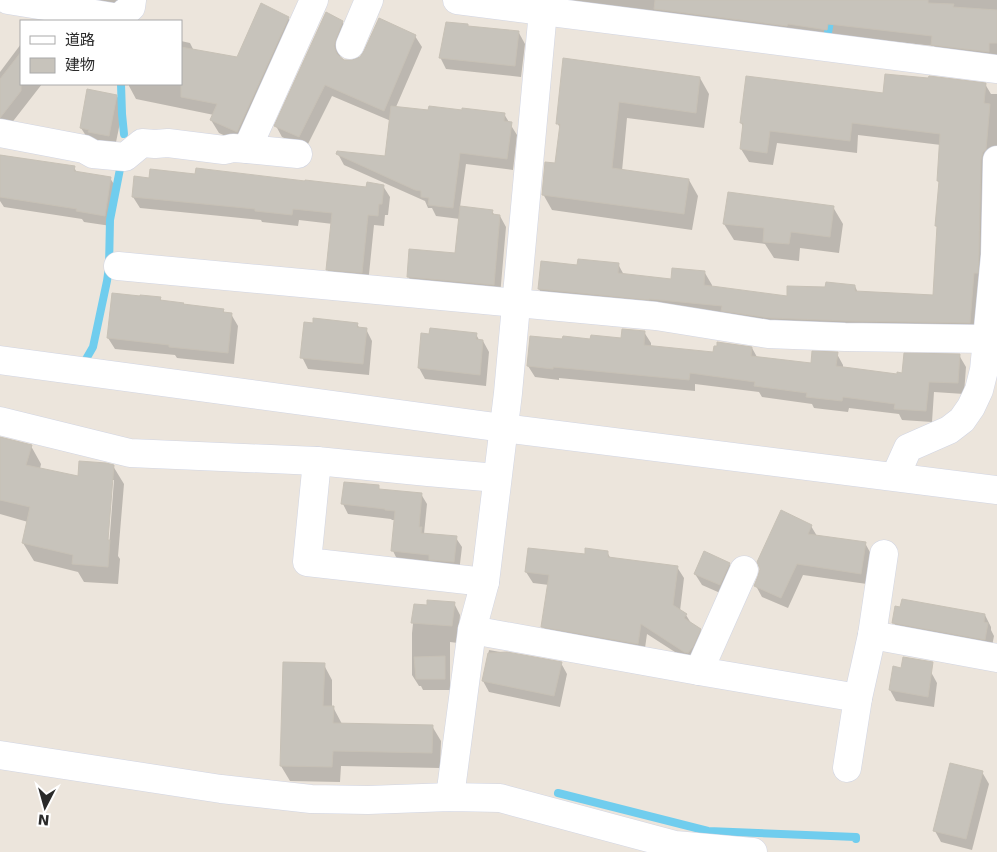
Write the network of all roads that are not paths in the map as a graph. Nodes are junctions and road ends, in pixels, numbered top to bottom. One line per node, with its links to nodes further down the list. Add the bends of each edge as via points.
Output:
1 (8, 0): 2 (street, via 118,18 131,7)
2 (132, 0)
3 (314, 0): 10 (street)
4 (368, 0): 7 (street)
5 (458, 0): 6 (street)
6 (544, 6): 8 (street); 14 (street)
7 (350, 45)
8 (997, 69)
9 (0, 133): 10 (street, via 84,149 93,154 125,157 142,143)
10 (248, 149): 11 (street)
11 (298, 154)
12 (997, 160): 15 (street, via 995,255)
13 (118, 266): 14 (street)
14 (516, 303): 15 (street, via 656,316 768,334); 18 (street)
15 (987, 340): 20 (street, via 984,370 971,407 962,420 948,430 908,448)
16 (0, 360): 18 (street)
17 (0, 422): 19 (street, via 130,453)
18 (503, 428): 21 (street); 22 (street)
19 (317, 461): 21 (street); 25 (street, via 307,562)
20 (899, 468)
21 (497, 478): 25 (street)
22 (997, 490)
23 (884, 554): 27 (street)
24 (744, 570): 29 (street)
25 (485, 582): 26 (street)
26 (472, 630): 29 (street); 33 (street)
27 (872, 635): 28 (street); 30 (street)
28 (997, 658)
29 (698, 671): 30 (street)
30 (858, 698): 32 (street)
31 (0, 755): 33 (street, via 212,788 311,799)
32 (847, 768)
33 (450, 797): 34 (street, via 500,798 674,845)
34 (753, 852)

